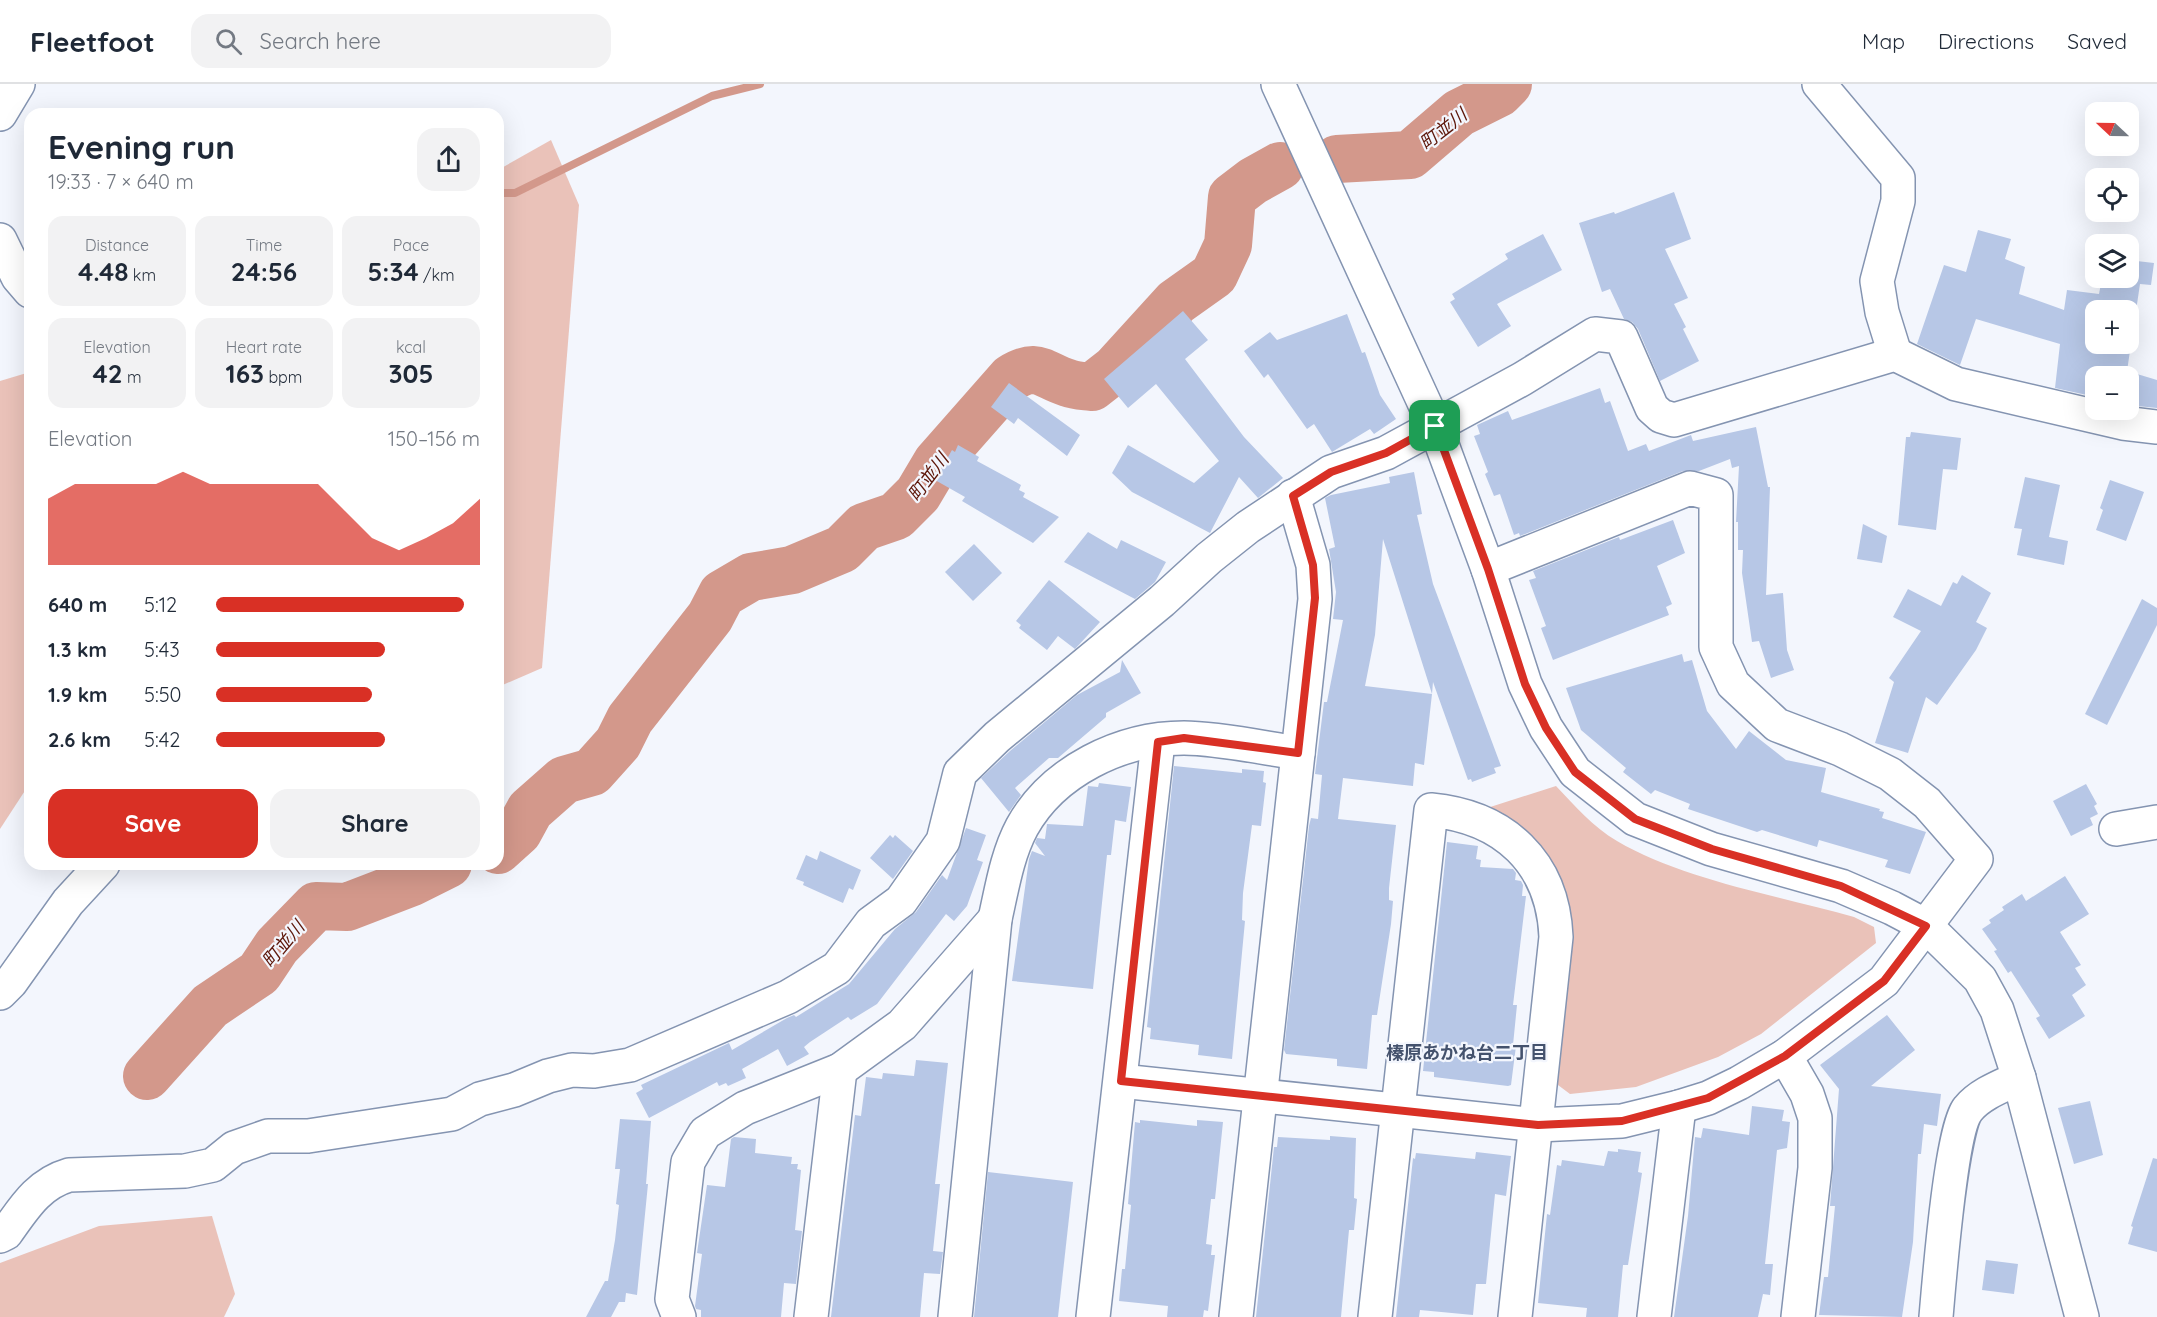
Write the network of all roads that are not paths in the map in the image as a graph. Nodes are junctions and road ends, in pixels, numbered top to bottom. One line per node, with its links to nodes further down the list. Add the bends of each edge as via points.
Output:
1 (18, 84): 4 (street)
2 (1278, 84): 8 (street)
3 (1834, 91): 7 (street, via 1898,178 1898,201 1877,281)
4 (0, 114)
5 (0, 240): 6 (street)
6 (24, 284)
7 (1895, 354): 8 (street, via 1674,420 1652,408 1621,337 1595,334); 9 (street, via 1956,384 2122,423)
8 (1435, 426): 10 (street, via 1386,453 1331,472); 11 (street)
9 (2157, 427)
10 (1293, 496): 13 (street, via 1313,565 1315,598); 28 (street, via 1209,558 967,765 960,773 943,841 901,901 871,923 837,968 788,998 630,1065 548,1076 480,1099 452,1114 308,1136 268,1136 234,1148 213,1165 185,1172 69,1175 53,1180 35,1194)
11 (1488, 569): 18 (street, via 1525,684 1546,728 1575,772 1599,792 1635,819 1712,849 1841,886); 18 (street, via 1690,488 1716,495 1716,647 1733,684 1777,725 1840,749 1890,774 1927,803 1976,859)
12 (1158, 742): 13 (street, via 1184,738); 17 (street, via 1119,749 1079,767 1044,796 1023,826 1009,857); 23 (street)
13 (1298, 753): 24 (street)
14 (2157, 822): 15 (street)
15 (2115, 829)
16 (98, 870): 19 (street)
17 (995, 919): 21 (street, via 902,1025); 31 (street)
18 (1926, 926): 20 (street, via 1884,981); 22 (street, via 1980,979 1997,1010)
19 (0, 993)
20 (1785, 1056): 25 (street, via 1729,1088); 37 (street, via 1808,1094 1815,1118 1815,1168)
21 (840, 1070): 29 (street, via 745,1108 705,1133 688,1162 672,1299); 30 (street)
22 (2019, 1078): 38 (street, via 1967,1109 1956,1147); 39 (street)
23 (1121, 1081): 24 (street); 32 (street)
24 (1260, 1097): 26 (street); 33 (street)
25 (1679, 1107): 27 (street, via 1622,1121); 36 (street)
26 (1399, 1112): 27 (street); 27 (street, via 1431,810 1457,812 1485,823 1519,846 1535,863 1555,913); 34 (street)
27 (1538, 1125): 35 (street)
28 (0, 1236)
29 (679, 1317)
30 (811, 1317)
31 (955, 1317)
32 (1093, 1317)
33 (1236, 1317)
34 (1375, 1317)
35 (1515, 1317)
36 (1654, 1317)
37 (1798, 1317)
38 (1936, 1317)
39 (2082, 1317)

